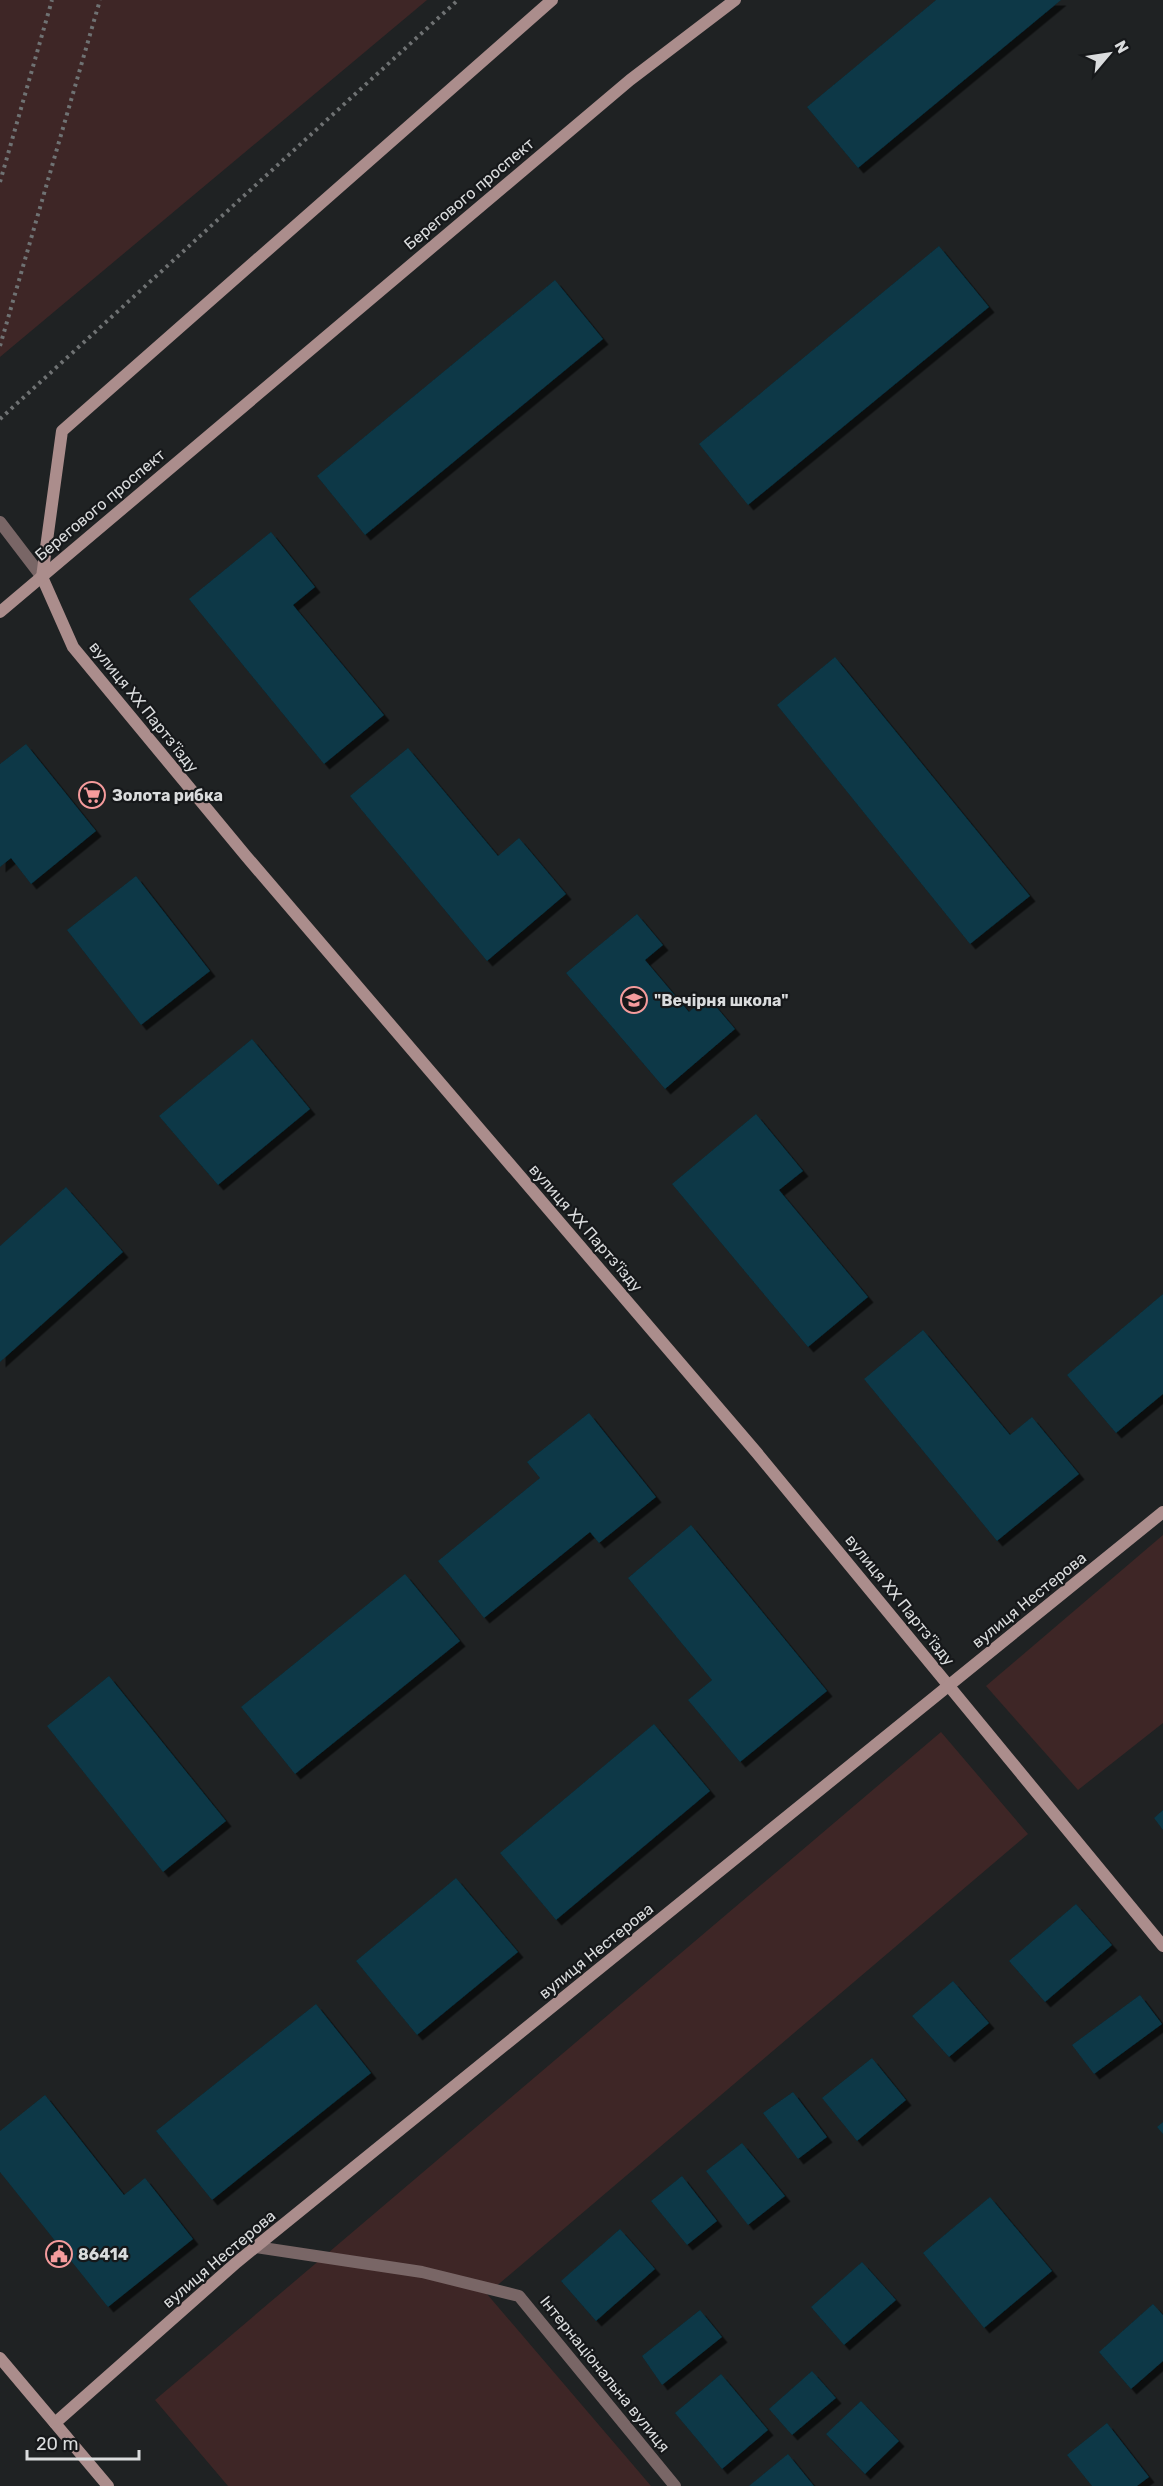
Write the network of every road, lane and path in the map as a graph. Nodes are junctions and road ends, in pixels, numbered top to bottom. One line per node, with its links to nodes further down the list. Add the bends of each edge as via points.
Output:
1 (52, 0): 6 (path)
2 (100, 0): 7 (path)
3 (458, 0): 8 (path)
4 (552, 0): 10 (street, Берегового проспект, via 62,431)
5 (735, 0): 10 (street, Берегового проспект, via 630,80)
6 (0, 182)
7 (0, 346)
8 (0, 419)
9 (0, 522): 10 (street, вулиця XX Партз'їзду)
10 (42, 576): 11 (street); 13 (street, вулиця XX Партз'їзду, via 73,647)
11 (0, 612)
12 (1163, 1512): 13 (street, вулиця Нестерова)
13 (950, 1686): 14 (street, вулиця XX Партз'їзду); 15 (street, вулиця Нестерова)
14 (1163, 1946)
15 (256, 2247): 17 (street, вулиця Нестерова); 19 (street, Інтернаціональна вулиця, via 422,2272 519,2296)
16 (0, 2358): 17 (street)
17 (55, 2423): 18 (street)
18 (108, 2486)
19 (675, 2486)

